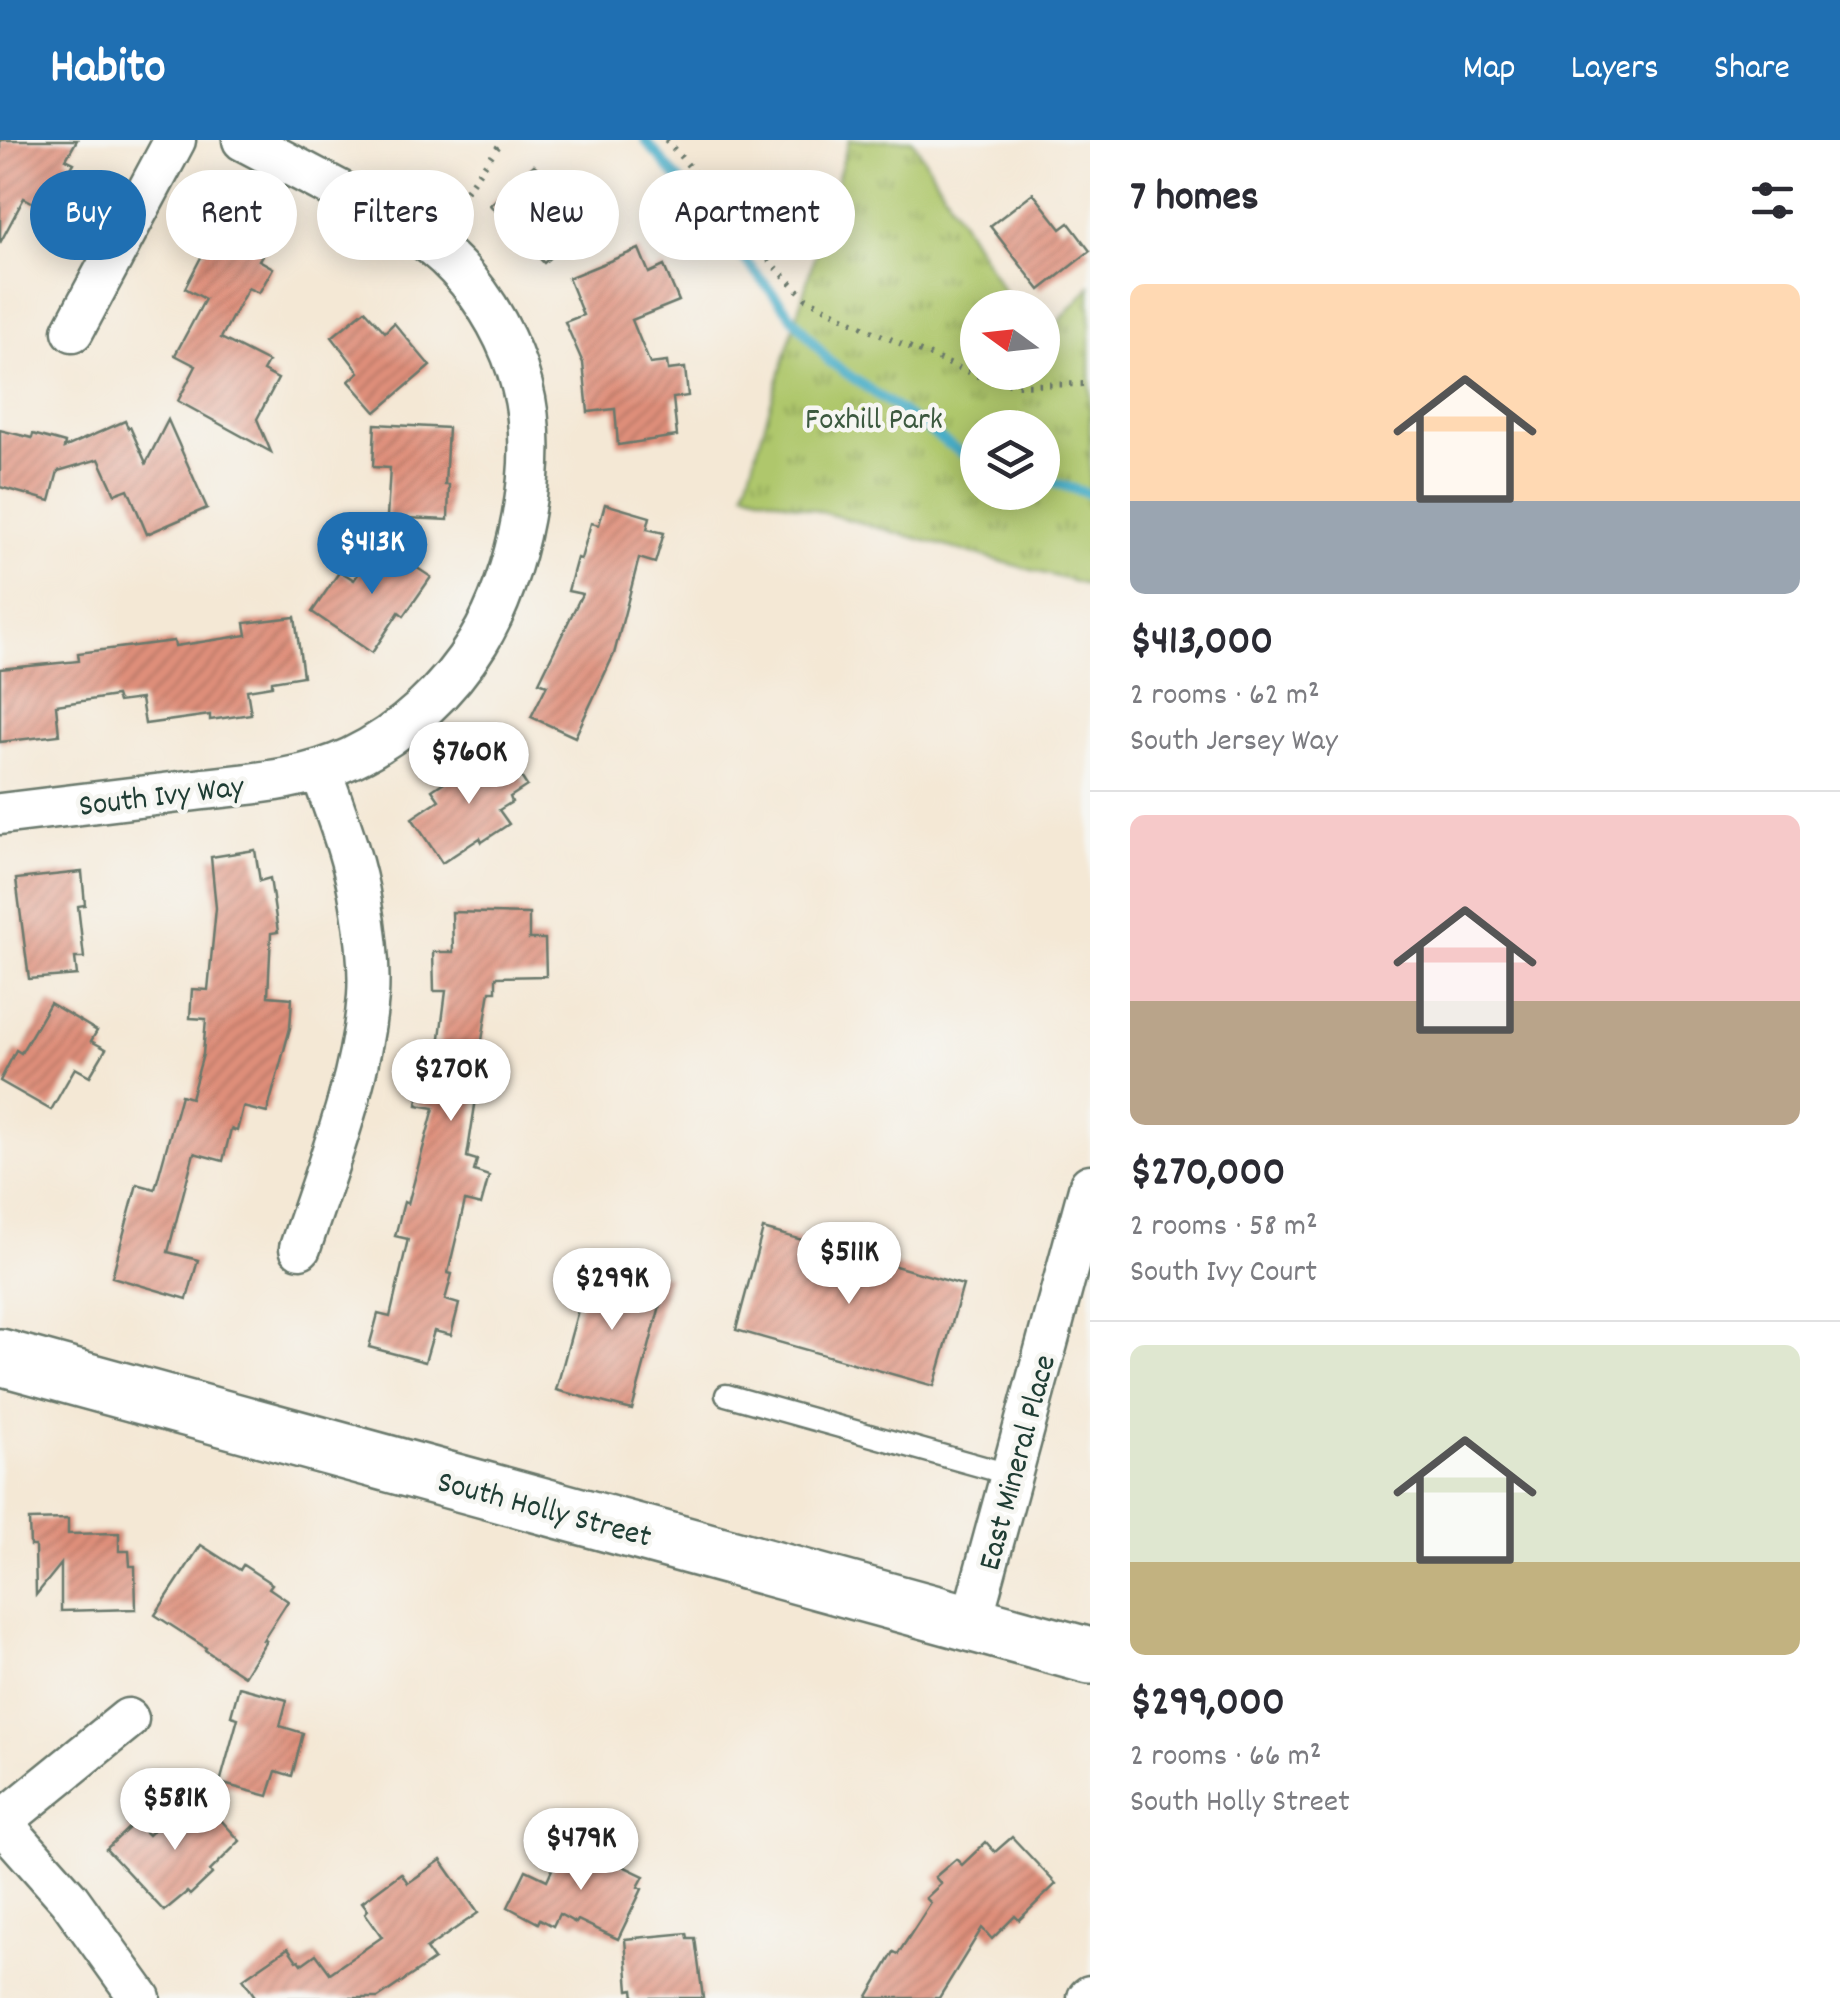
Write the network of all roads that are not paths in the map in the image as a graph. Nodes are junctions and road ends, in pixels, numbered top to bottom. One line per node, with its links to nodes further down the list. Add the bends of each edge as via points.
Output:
1 (175, 140): 3 (street)
2 (243, 140): 4 (street, South Ivy Way, via 392,217 458,269 510,350 528,422 521,523 478,642 420,711)
3 (74, 331)
4 (321, 771): 5 (street, South Ivy Way); 7 (street, via 361,902 368,991 356,1070)
5 (0, 814)
6 (1090, 1184): 10 (street, East Mineral Place)
7 (300, 1248)
8 (0, 1357): 11 (main road, South Holly Street)
9 (726, 1395): 10 (lane)
10 (1012, 1474): 11 (street, East Mineral Place)
11 (971, 1623): 12 (main road, South Holly Street)
12 (1090, 1656)
13 (128, 1720): 14 (street)
14 (0, 1822): 15 (street, via 68,1899)
15 (140, 1998)

